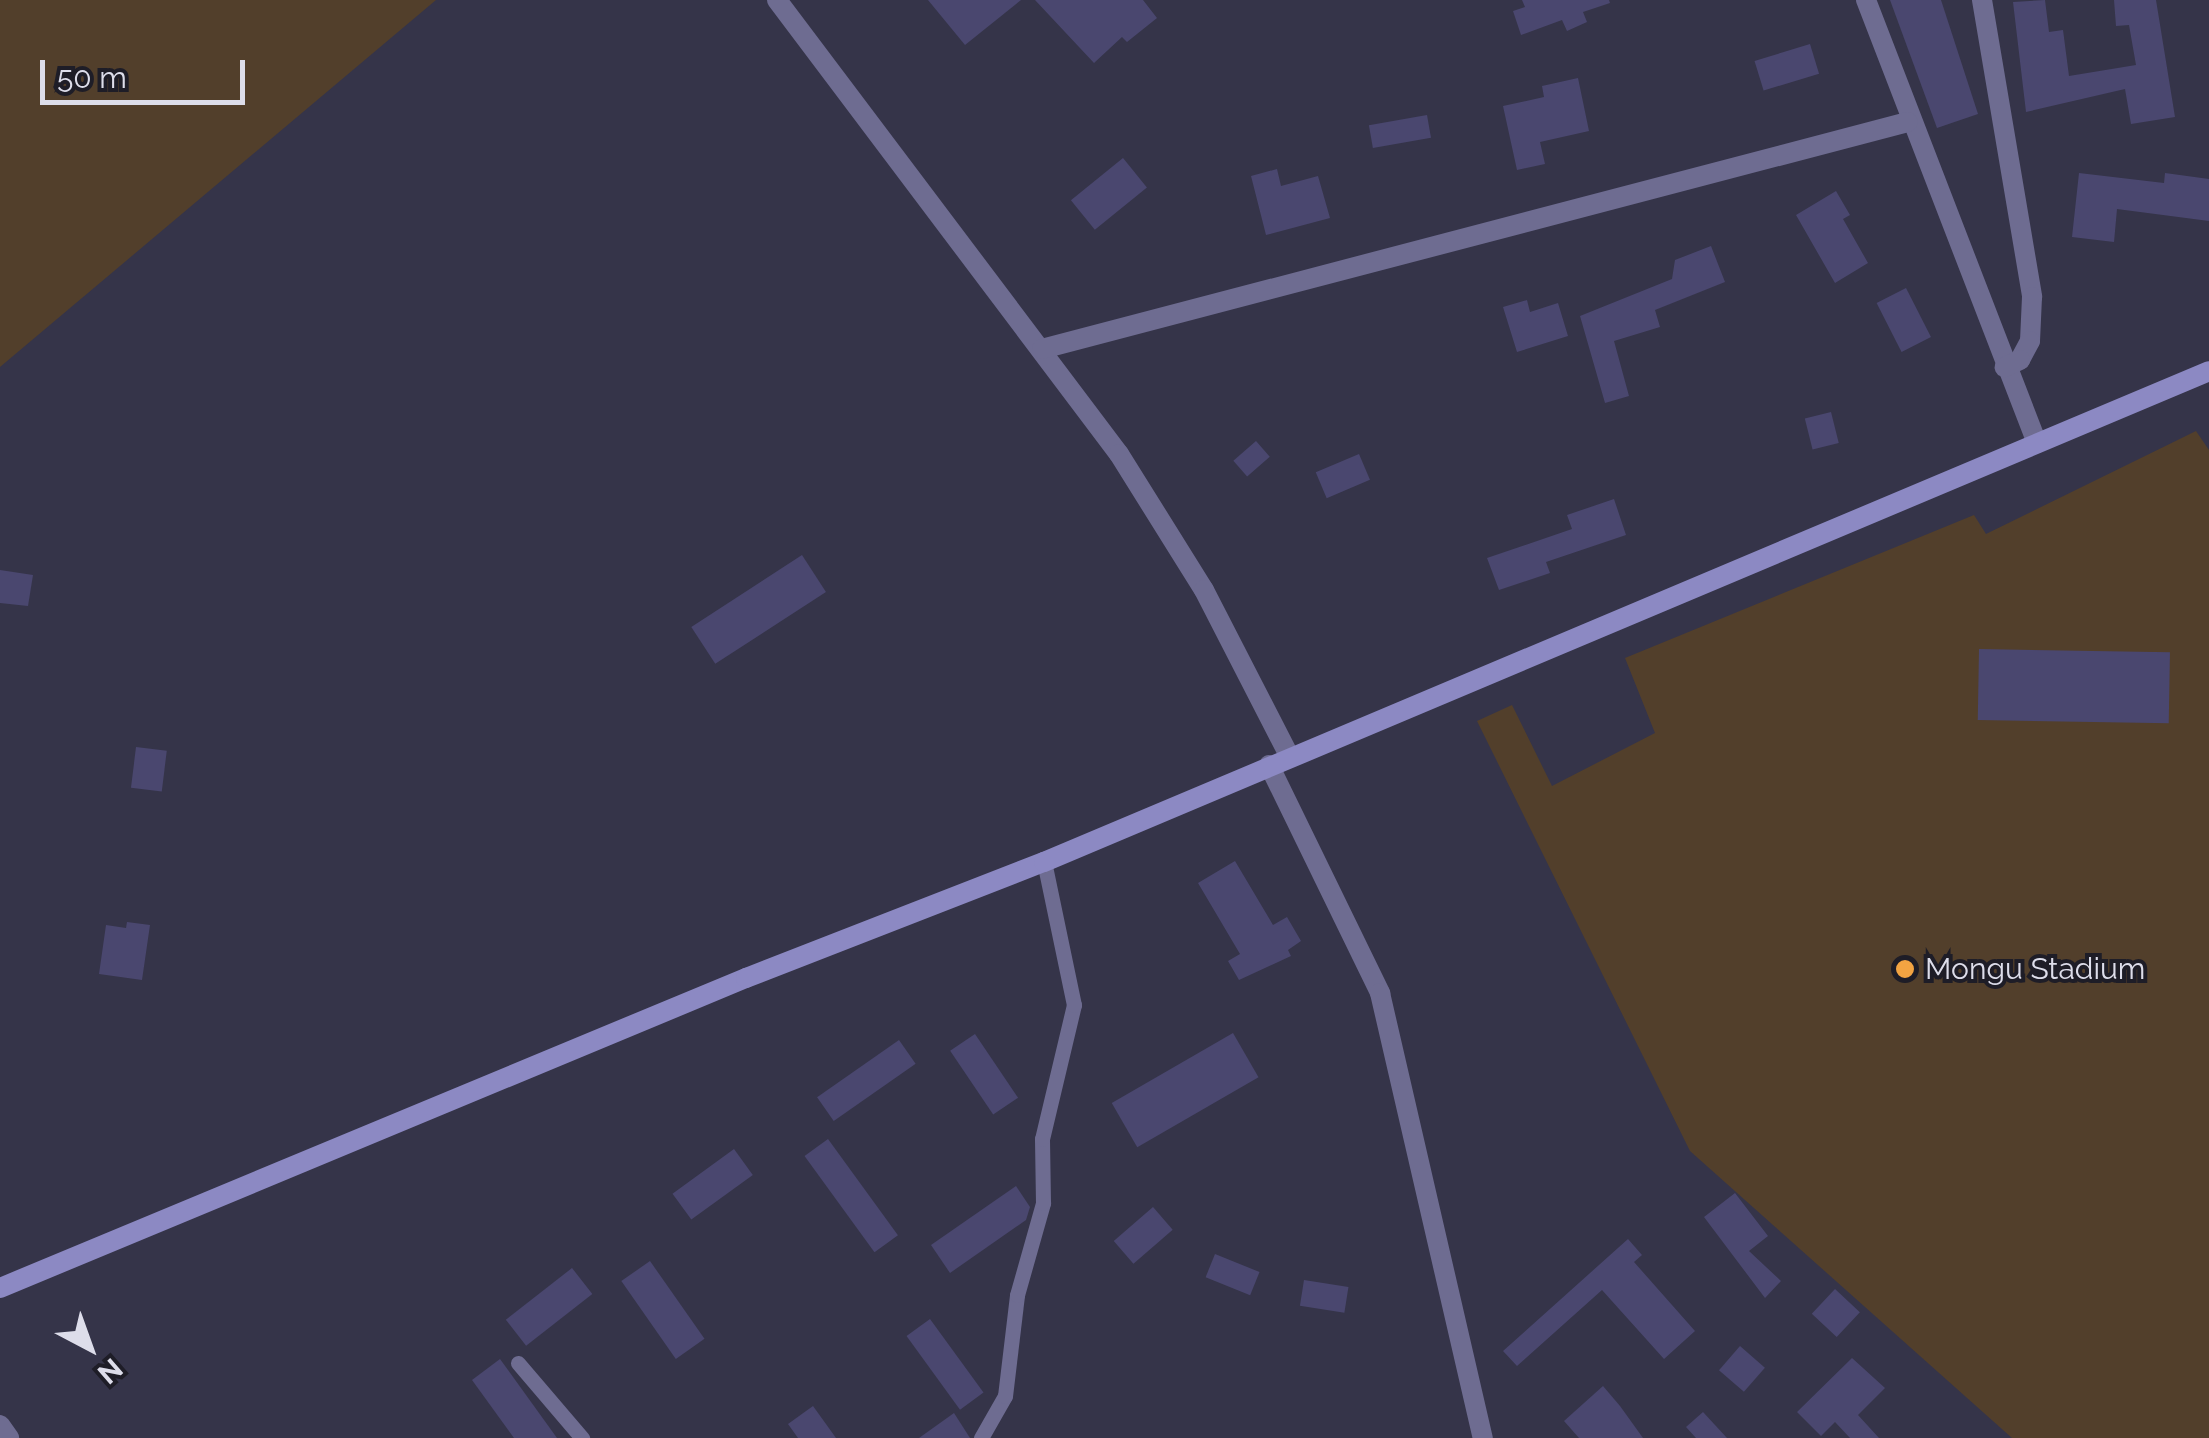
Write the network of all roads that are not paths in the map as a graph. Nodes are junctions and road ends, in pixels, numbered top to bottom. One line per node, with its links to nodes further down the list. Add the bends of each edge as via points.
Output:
1 (777, 0): 5 (street)
2 (1866, 0): 4 (street)
3 (1982, 0): 6 (street, via 2032,297 2030,341 2020,360)
4 (1908, 122): 5 (street); 6 (street)
5 (1042, 349): 9 (street, via 1119,454 1204,590)
6 (2004, 367): 8 (street)
7 (2209, 371): 8 (street)
8 (2037, 443): 9 (street)
9 (1290, 757): 10 (street)
10 (1269, 765): 11 (street); 18 (street, via 1380,992)
11 (1044, 862): 12 (street, via 746,978); 17 (lane, via 1074,1005 1042,1139 1044,1204 1017,1295 1005,1396)
12 (0, 1288)
13 (518, 1363): 16 (lane)
14 (0, 1424): 15 (street)
15 (9, 1438)
16 (582, 1438)
17 (982, 1438)
18 (1484, 1438)

